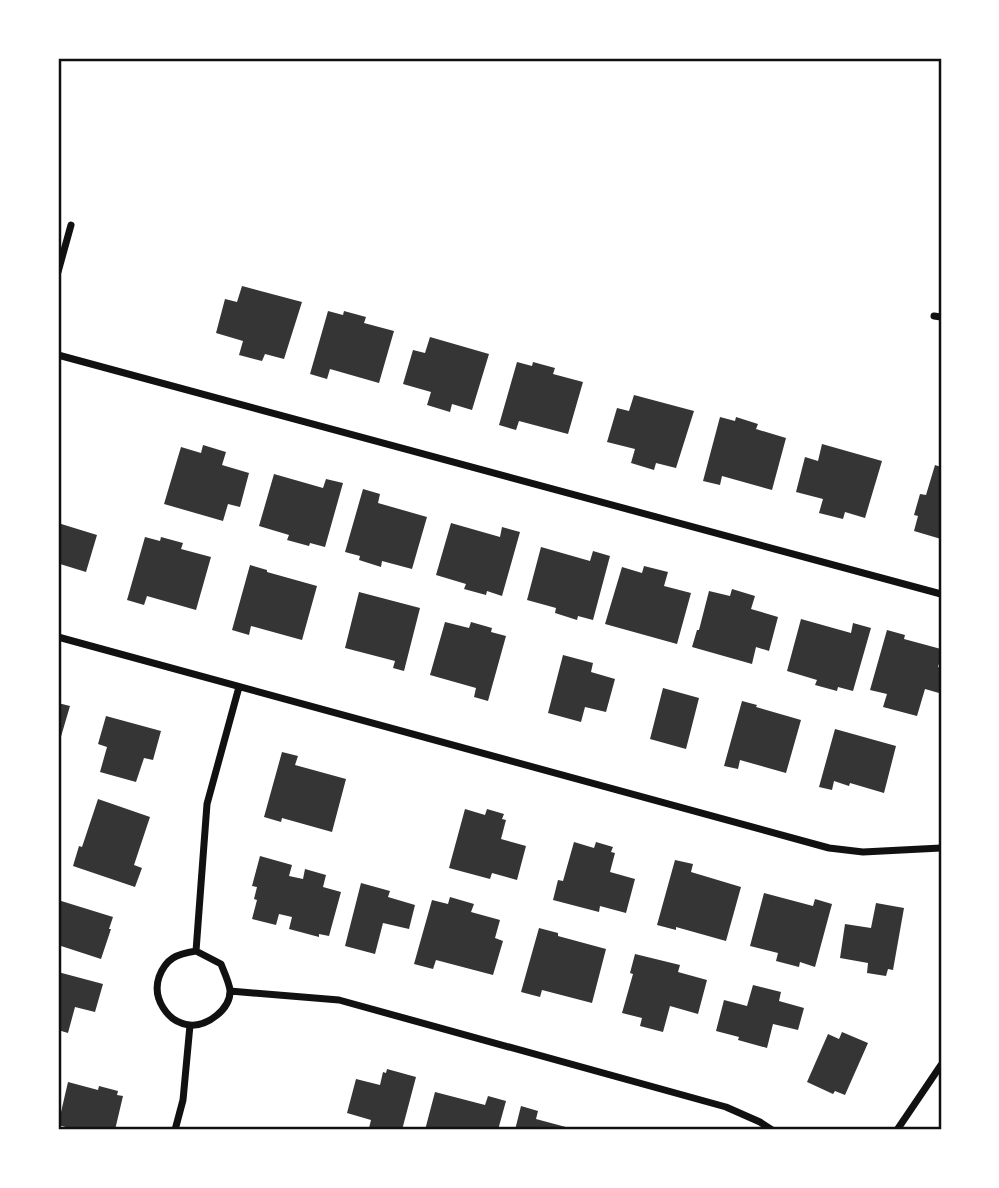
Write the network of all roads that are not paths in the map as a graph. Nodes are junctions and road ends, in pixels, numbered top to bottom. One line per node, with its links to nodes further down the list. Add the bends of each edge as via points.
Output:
1 (71, 225): 2 (street)
2 (58, 272)
3 (58, 355): 4 (street)
4 (941, 594)
5 (58, 637): 6 (street)
6 (239, 687): 7 (street, via 828,849); 8 (street, via 207,804)
7 (941, 848)
8 (196, 951): 9 (street, via 221,964); 10 (street, via 177,954 163,967 156,985 160,1004 172,1018)
9 (230, 991): 10 (street, via 224,1009 209,1022); 13 (street, via 339,1000 726,1107)
10 (190, 1025): 12 (street, via 183,1100)
11 (941, 1065): 14 (street)
12 (175, 1130)
13 (772, 1130)
14 (897, 1130)

